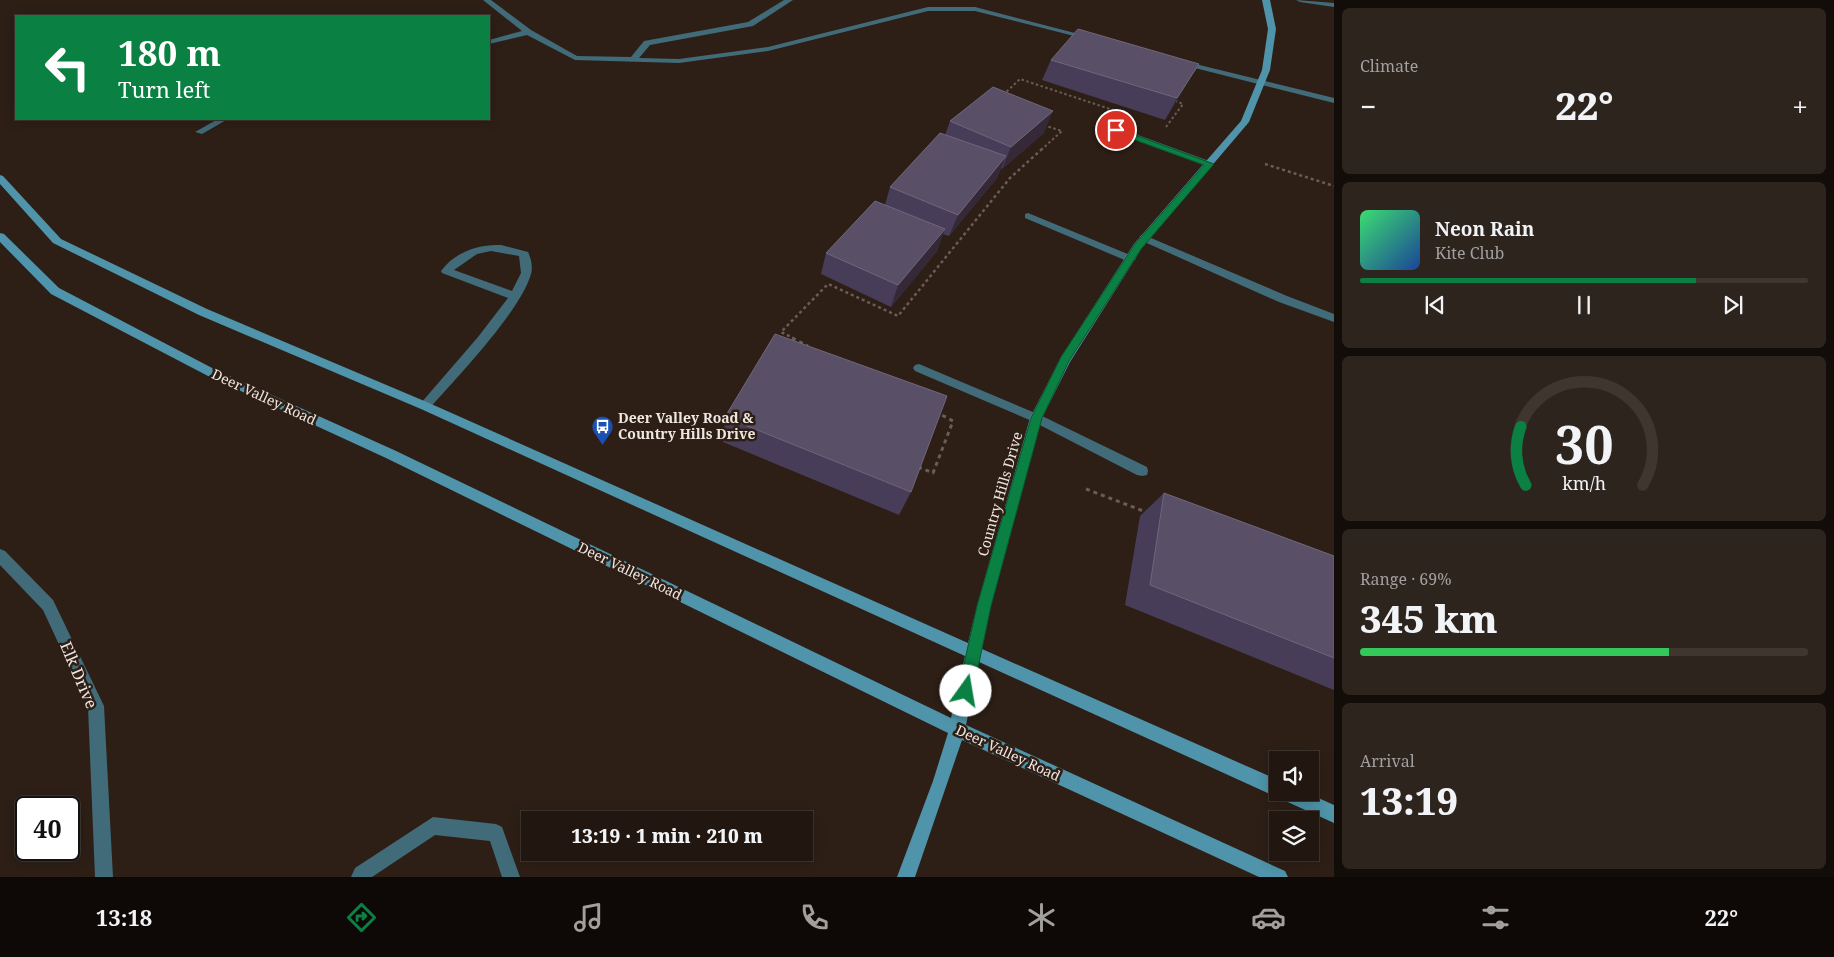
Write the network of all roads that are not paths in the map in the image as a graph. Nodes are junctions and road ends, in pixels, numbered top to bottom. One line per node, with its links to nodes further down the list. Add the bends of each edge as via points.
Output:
1 (503, 0): 5 (street)
2 (789, 0): 10 (street, via 750,24 647,43)
3 (1266, 0): 12 (main road, Country Hills Drive, via 1272,29)
4 (1300, 0): 6 (street)
5 (489, 2): 7 (street)
6 (1334, 4)
7 (528, 32): 9 (street); 10 (street, via 574,58)
8 (1098, 41): 10 (street, via 975,9 928,10 768,49 678,60)
9 (490, 42)
10 (634, 60)
11 (1174, 60): 12 (street)
12 (1261, 83): 13 (street); 17 (main road, Country Hills Drive, via 1245,122)
13 (1334, 101)
14 (222, 120): 16 (street)
15 (1116, 130): 17 (street)
16 (199, 132)
17 (1209, 164): 21 (main road, Country Hills Drive)
18 (0, 178): 26 (main road, via 57,241 202,312)
19 (1028, 216): 22 (street)
20 (0, 236): 31 (main road, Deer Valley Road, via 55,291 212,373 399,459)
21 (1144, 238): 22 (main road, Country Hills Drive); 24 (street, via 1282,299)
22 (1131, 259): 27 (main road, Country Hills Drive, via 1065,360)
23 (515, 296): 23 (street, via 446,270 460,257 490,246 524,254 526,274); 26 (street)
24 (1334, 318)
25 (919, 368): 27 (street)
26 (425, 406): 30 (main road)
27 (1036, 418): 28 (street); 30 (main road, Country Hills Drive)
28 (1142, 470)
29 (0, 555): 35 (street, Elk Drive, via 48,605 96,706)
30 (974, 652): 31 (main road, Country Hills Drive); 32 (main road)
31 (956, 729): 38 (main road, Country Hills Drive); 39 (main road, Deer Valley Road)
32 (1269, 785)
33 (1305, 801): 34 (main road)
34 (1334, 814)
35 (104, 877)
36 (360, 877): 37 (street, via 433,826 496,833)
37 (511, 877)
38 (906, 877)
39 (1278, 877)

